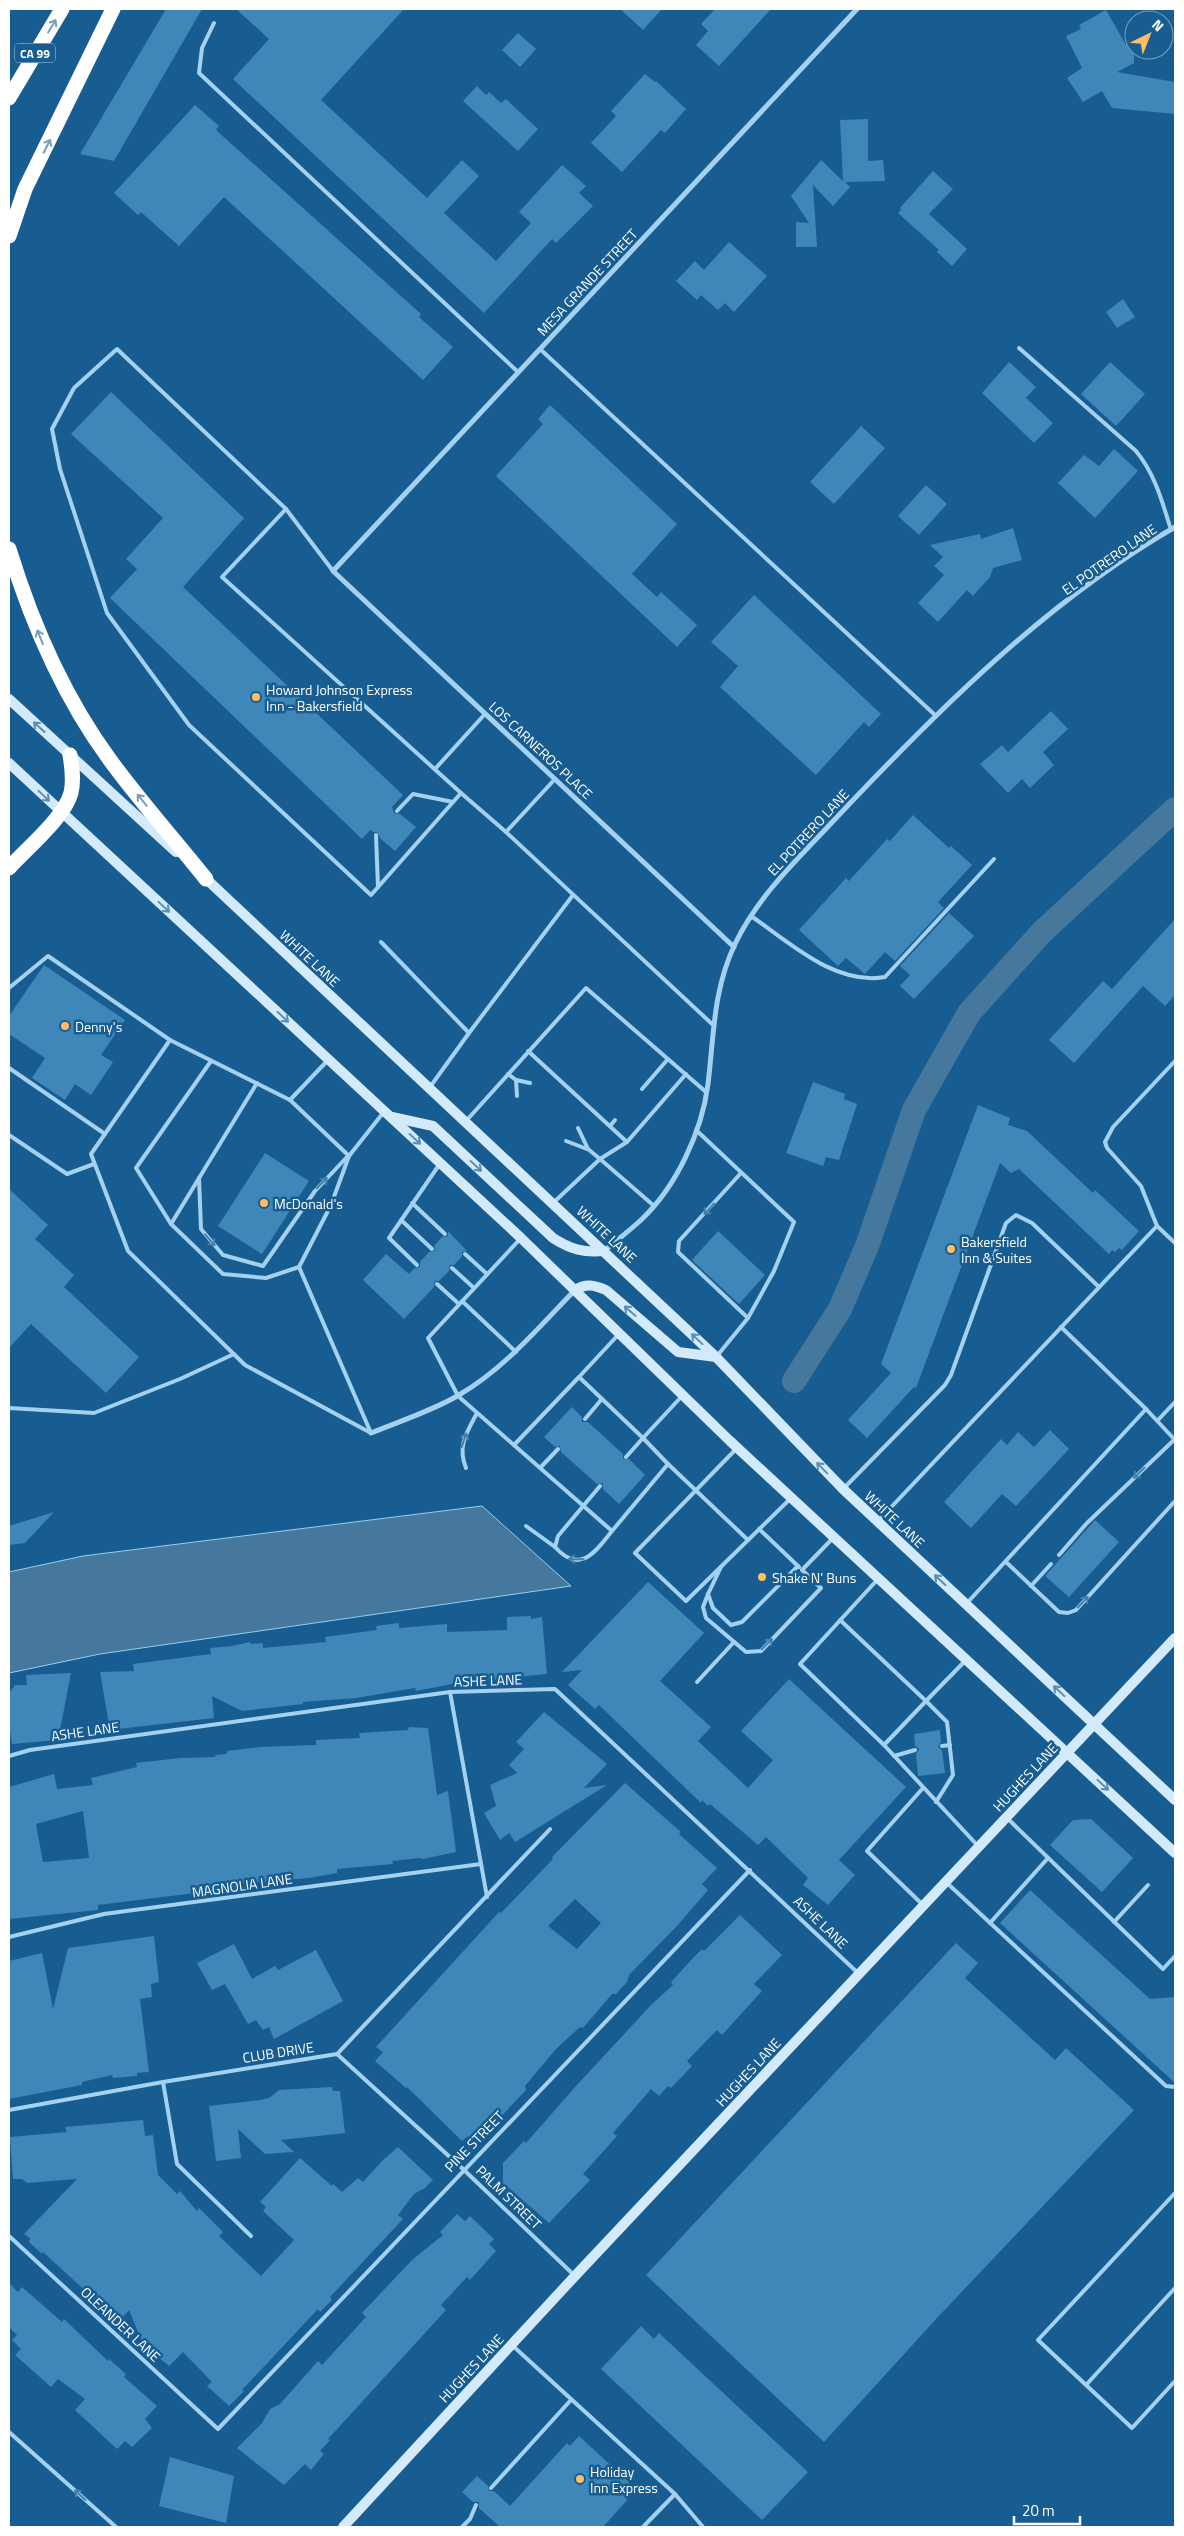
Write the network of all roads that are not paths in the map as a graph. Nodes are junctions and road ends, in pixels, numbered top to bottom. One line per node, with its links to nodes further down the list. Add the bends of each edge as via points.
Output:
1 (62, 9): 5 (highway, CA 99, one-way to 1)
2 (113, 9): 6 (highway, one-way to 2, via 25,189)
3 (857, 9): 8 (street, MESA GRANDE STREET)
4 (214, 23): 9 (lane, via 202,48 200,73)
5 (9, 98)
6 (9, 236)
7 (1019, 348): 11 (lane, via 1136,451 1158,488)
8 (540, 349): 9 (street, MESA GRANDE STREET); 16 (lane)
9 (518, 372): 13 (street, MESA GRANDE STREET)
10 (286, 509): 13 (lane); 19 (lane, via 222,577); 30 (lane, via 117,349 74,388 52,429 60,469 107,613 189,725 370,895)
11 (1173, 529): 16 (street, EL POTRERO LANE, via 1090,584 1013,644)
12 (9, 549): 29 (highway, one-way to 12, via 110,760 72,702 24,598)
13 (333, 571): 15 (street, LOS CARNEROS PLACE)
14 (9, 699): 17 (main road, WHITE LANE, one-way to 14)
15 (486, 714): 19 (lane); 20 (street, LOS CARNEROS PLACE)
16 (935, 715): 32 (street, EL POTRERO LANE, via 766,894)
17 (70, 754): 24 (highway, via 71,794); 29 (main road, WHITE LANE)
18 (9, 763): 24 (main road, one-way to 24)
19 (434, 769): 21 (lane)
20 (555, 778): 25 (lane); 34 (street, LOS CARNEROS PLACE)
21 (461, 793): 22 (lane); 25 (lane)
22 (453, 802): 23 (lane, via 413,794); 30 (lane)
23 (397, 811)
24 (62, 812): 28 (highway); 40 (main road, one-way to 40)
25 (506, 832): 31 (lane)
26 (376, 835): 30 (lane)
27 (994, 858): 32 (lane, via 885,977 870,980 834,971)
28 (9, 868)
29 (206, 879): 50 (main road, WHITE LANE)
30 (378, 888)
31 (573, 895): 36 (lane); 37 (lane)
32 (751, 916): 34 (street, EL POTRERO LANE)
33 (381, 942): 37 (lane)
34 (734, 946): 36 (street, EL POTRERO LANE, via 720,983)
35 (9, 988): 38 (lane, via 48,956)
36 (712, 1024): 52 (street, EL POTRERO LANE)
37 (469, 1033): 50 (lane)
38 (170, 1040): 42 (lane); 61 (lane)
39 (528, 1052): 41 (lane, via 586,988); 45 (lane); 58 (lane)
40 (328, 1059): 54 (lane); 55 (main road)
41 (668, 1059): 46 (lane); 51 (lane)
42 (211, 1060): 48 (lane); 76 (lane, via 136,1168)
43 (1175, 1060): 77 (lane, via 1113,1126 1105,1142 1141,1186)
44 (9, 1068): 61 (lane)
45 (508, 1074): 47 (lane); 57 (lane)
46 (686, 1074): 52 (lane); 64 (lane)
47 (516, 1080): 49 (lane); 53 (lane)
48 (256, 1083): 54 (lane); 71 (lane)
49 (530, 1083)
50 (429, 1088): 57 (main road, WHITE LANE)
51 (642, 1090)
52 (706, 1092): 60 (street, EL POTRERO LANE)
53 (517, 1096)
54 (290, 1100): 66 (lane)
55 (387, 1114): 66 (lane); 68 (main road, one-way to 68); 82 (main road, one-way to 82, via 433,1126 553,1238 569,1248)
56 (615, 1120): 58 (lane)
57 (465, 1122): 73 (main road, WHITE LANE)
58 (610, 1126): 64 (lane)
59 (578, 1128): 65 (lane)
60 (696, 1130): 70 (lane); 74 (street, EL POTRERO LANE, via 685,1157)
61 (105, 1134): 69 (lane, via 91,1154)
62 (9, 1135): 69 (lane, via 66,1174)
63 (566, 1141): 65 (lane)
64 (628, 1142): 67 (lane)
65 (588, 1149): 67 (lane)
66 (349, 1156): 71 (lane, one-way to 66, via 201,1229 224,1256 263,1266 316,1191); 85 (lane, via 331,1205)
67 (600, 1159): 73 (lane); 74 (lane)
68 (441, 1163): 72 (lane); 79 (main road)
69 (94, 1164): 97 (lane, via 128,1250)
70 (741, 1173): 93 (lane, via 794,1222 774,1271); 93 (lane, one-way to 93, via 679,1242 678,1252)
71 (199, 1178): 76 (lane)
72 (412, 1203): 75 (lane); 78 (lane)
73 (553, 1203): 82 (main road, WHITE LANE)
74 (653, 1205): 82 (street, EL POTRERO LANE, via 642,1219)
75 (401, 1220): 81 (lane); 84 (lane, via 389,1238)
76 (171, 1224): 85 (lane, via 223,1274 266,1278)
77 (1156, 1226): 80 (lane); 89 (lane)
78 (445, 1234)
79 (521, 1238): 87 (lane); 91 (main road)
80 (1175, 1242)
81 (432, 1249)
82 (604, 1251): 98 (main road, WHITE LANE, one-way to 82)
83 (465, 1254): 87 (lane)
84 (417, 1265)
85 (299, 1267): 109 (lane)
86 (452, 1268): 90 (lane)
87 (487, 1274): 90 (lane)
88 (437, 1284): 92 (lane)
89 (1099, 1287): 94 (lane); 120 (lane, via 1032,1223 1016,1215 1011,1218 1006,1223 948,1380)
90 (474, 1288): 92 (lane)
91 (574, 1290): 95 (main road); 96 (street); 98 (main road, one-way to 91, via 678,1352 606,1290 593,1285)
92 (461, 1302): 96 (lane); 100 (lane, via 428,1338)
93 (748, 1318): 98 (lane)
94 (1061, 1327): 105 (lane); 125 (lane)
95 (620, 1334): 99 (lane); 101 (main road)
96 (516, 1352): 100 (street)
97 (234, 1354): 104 (lane, via 94,1413); 109 (lane, via 245,1365)
98 (716, 1357): 120 (main road, WHITE LANE, one-way to 98)
99 (579, 1377): 102 (lane); 112 (lane)
100 (458, 1396): 106 (lane); 109 (street)
101 (683, 1396): 110 (lane); 113 (main road)
102 (601, 1400): 107 (lane); 110 (lane)
103 (1175, 1402): 108 (lane)
104 (9, 1408)
105 (1146, 1409): 108 (lane); 133 (lane)
106 (477, 1413): 112 (lane); 117 (lane, one-way to 106, via 461,1458 462,1442)
107 (585, 1419)
108 (1158, 1420): 111 (lane)
109 (371, 1433)
110 (643, 1438): 115 (lane); 116 (lane)
111 (1175, 1439): 132 (lane, one-way to 132, via 1087,1523)
112 (514, 1445): 118 (lane)
113 (737, 1448): 121 (lane); 122 (main road)
114 (558, 1449): 118 (lane)
115 (626, 1457)
116 (668, 1464): 121 (lane); 128 (lane)
117 (466, 1468)
118 (540, 1468): 124 (lane)
119 (600, 1486): 124 (lane)
120 (843, 1489): 125 (main road, WHITE LANE)
121 (696, 1490): 130 (lane); 135 (lane, via 634,1553 686,1601)
122 (791, 1498): 127 (lane); 129 (main road)
123 (1175, 1501): 139 (lane, one-way to 123, via 1059,1612 1076,1610)
124 (583, 1506): 128 (lane); 131 (lane, via 558,1536)
125 (878, 1522): 141 (main road, WHITE LANE, one-way to 125)
126 (526, 1526): 131 (lane)
127 (759, 1528): 130 (lane); 136 (lane)
128 (612, 1531): 131 (lane, one-way to 131, via 586,1559 575,1561 565,1558)
129 (833, 1537): 137 (lane); 138 (main road)
130 (748, 1540): 135 (lane)
131 (556, 1547)
132 (1059, 1555)
133 (1006, 1562): 139 (lane); 141 (lane)
134 (1051, 1564): 139 (lane)
135 (722, 1565): 140 (lane)
136 (798, 1566): 137 (lane); 140 (lane, via 742,1622 731,1625 713,1608)
137 (802, 1570): 144 (lane, one-way to 137, via 746,1652 760,1651 821,1588)
138 (878, 1578): 142 (lane); 145 (main road)
139 (1031, 1586)
140 (708, 1594): 144 (lane, via 703,1607 706,1618)
141 (966, 1604): 149 (main road, WHITE LANE, one-way to 141)
142 (840, 1620): 148 (lane); 150 (lane, via 800,1664)
143 (1175, 1638): 149 (main road, HUGHES LANE)
144 (734, 1642): 146 (lane)
145 (966, 1660): 148 (lane); 154 (main road)
146 (697, 1682)
147 (450, 1692): 155 (lane, ASHE LANE, via 30,1750); 165 (lane); 166 (lane, ASHE LANE, via 555,1689)
148 (926, 1701): 150 (lane); 151 (lane, via 947,1722)
149 (1094, 1724): 154 (main road, HUGHES LANE); 158 (main road, WHITE LANE)
150 (884, 1745): 156 (lane)
151 (950, 1745): 152 (lane); 159 (lane, via 953,1775)
152 (942, 1746)
153 (915, 1750): 156 (lane)
154 (1067, 1752): 160 (main road, HUGHES LANE); 163 (main road, one-way to 163)
155 (9, 1756)
156 (894, 1756): 157 (lane)
157 (924, 1788): 159 (lane); 170 (lane, via 867,1851)
158 (1175, 1800)
159 (936, 1802): 162 (lane)
160 (1006, 1817): 162 (main road, HUGHES LANE); 164 (lane)
161 (550, 1829): 169 (lane)
162 (979, 1846): 167 (main road, HUGHES LANE)
163 (1175, 1854)
164 (1048, 1858): 171 (lane); 172 (lane)
165 (481, 1864): 169 (lane); 173 (lane, MAGNOLIA LANE, via 104,1914)
166 (750, 1870): 175 (lane, ASHE LANE); 180 (lane, PINE STREET)
167 (946, 1881): 170 (main road, HUGHES LANE); 172 (lane)
168 (1148, 1885): 171 (lane)
169 (487, 1897): 176 (lane)
170 (923, 1905): 175 (main road, HUGHES LANE)
171 (1114, 1922): 174 (lane, via 1162,1969)
172 (990, 1923): 178 (lane, via 1166,2086)
173 (9, 1937)
174 (1175, 1956)
175 (860, 1974): 184 (main road, HUGHES LANE)
176 (337, 2054): 177 (lane, CLUB DRIVE); 180 (lane, PALM STREET)
177 (163, 2082): 179 (lane, CLUB DRIVE); 183 (lane, via 177,2164)
178 (1175, 2087)
179 (9, 2110)
180 (463, 2169): 184 (lane, PALM STREET); 190 (lane, PINE STREET)
181 (1175, 2193): 188 (lane, via 1038,2340)
182 (9, 2236): 190 (lane, OLEANDER LANE)
183 (251, 2236)
184 (575, 2276): 186 (main road, HUGHES LANE)
185 (1175, 2289): 188 (lane)
186 (512, 2345): 189 (lane); 196 (main road, HUGHES LANE)
187 (1175, 2381): 188 (lane, via 1132,2428)
188 (1086, 2385)
189 (570, 2401): 192 (lane); 193 (lane)
190 (218, 2429)
191 (9, 2432): 195 (lane, one-way to 191)
192 (491, 2488)
193 (675, 2494): 198 (lane); 199 (lane)
194 (476, 2505): 197 (lane)
195 (116, 2527)
196 (343, 2527)
197 (462, 2527)
198 (643, 2527)
199 (703, 2527)

